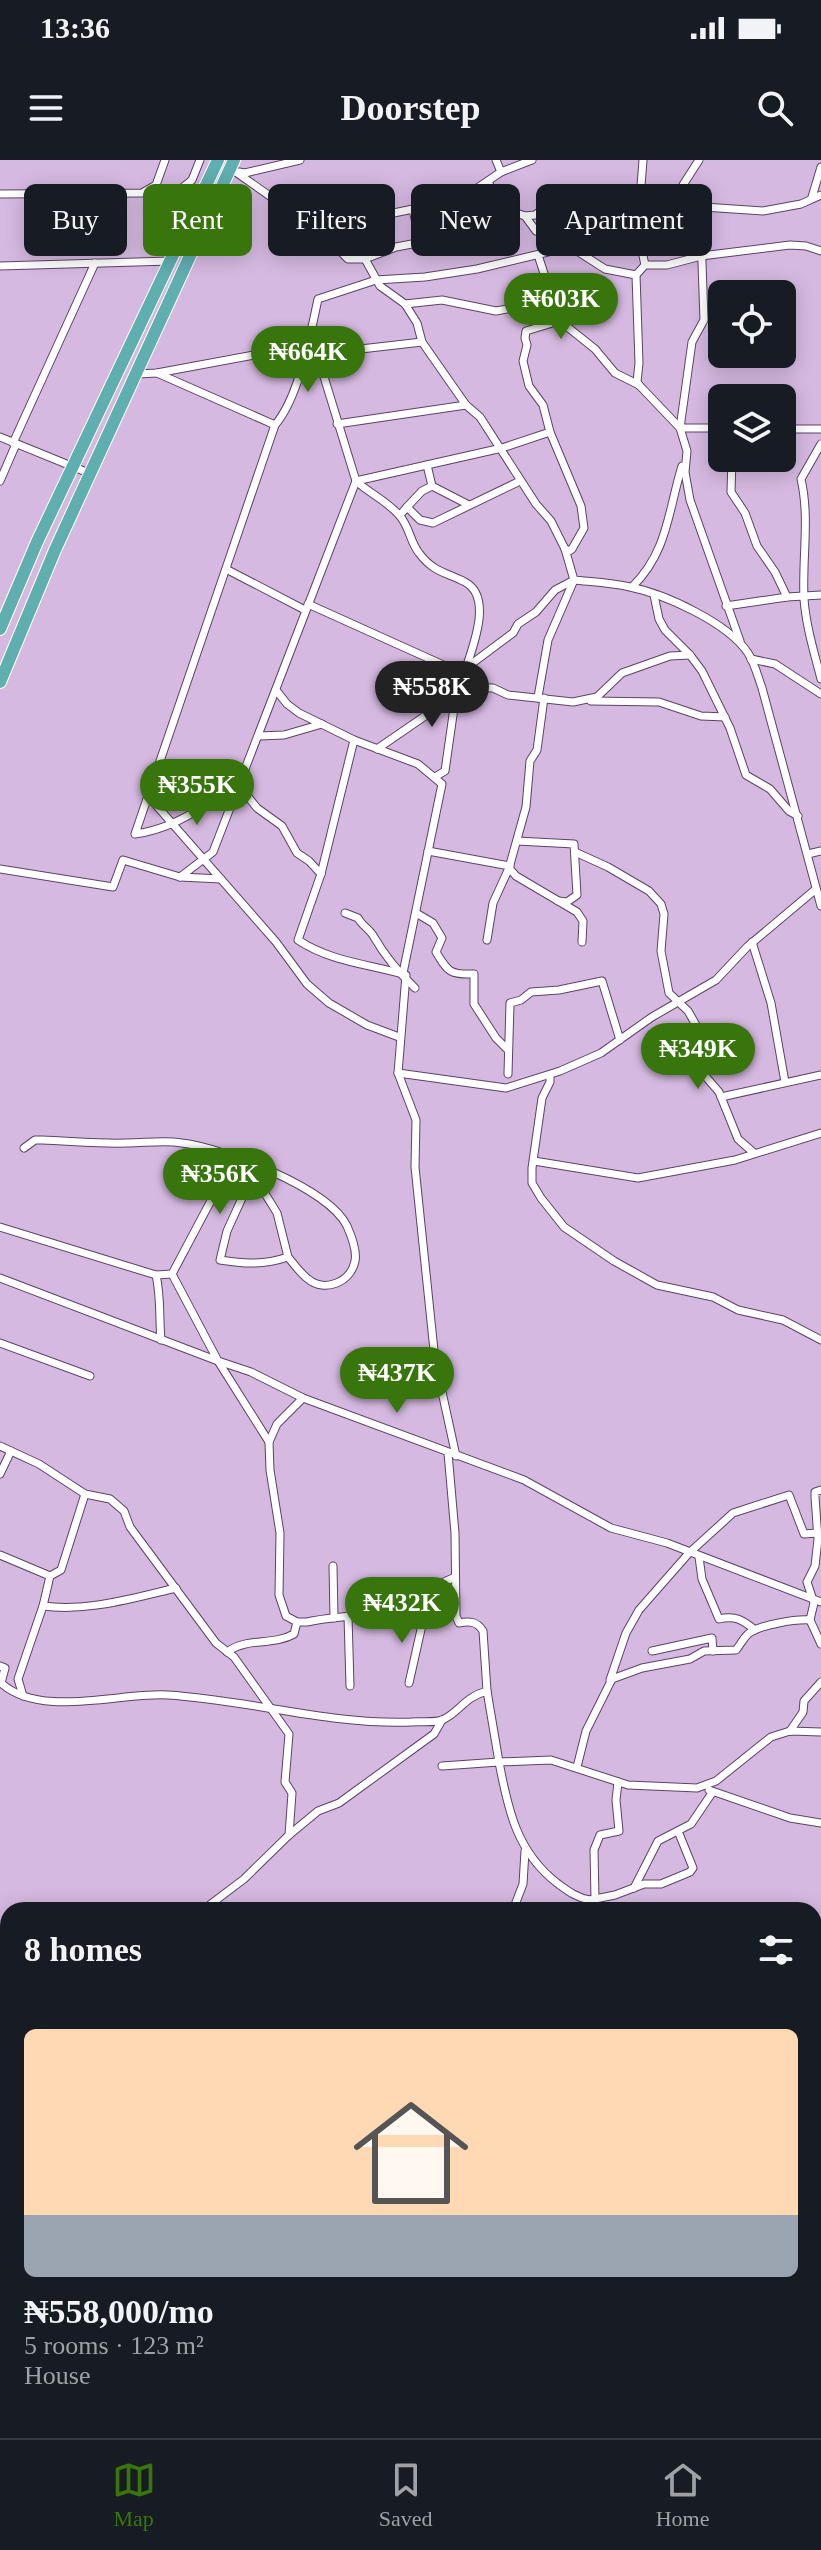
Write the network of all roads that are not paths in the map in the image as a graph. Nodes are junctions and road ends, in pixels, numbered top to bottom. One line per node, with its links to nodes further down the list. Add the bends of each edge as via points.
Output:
1 (165, 160): 13 (street)
2 (200, 160): 14 (street)
3 (218, 160): 34 (highway)
4 (300, 160): 9 (street, via 245,173)
5 (496, 160): 11 (street)
6 (532, 160): 11 (street)
7 (643, 160): 16 (street)
8 (699, 160): 17 (street)
9 (232, 164): 33 (street, via 348,259); 47 (highway)
10 (821, 167): 20 (street)
11 (501, 172): 12 (street)
12 (488, 181): 15 (street); 23 (street, via 499,207)
13 (156, 184)
14 (187, 184)
15 (484, 184)
16 (641, 184)
17 (684, 184)
18 (143, 193): 19 (street)
19 (0, 194)
20 (817, 196): 21 (street, via 763,211)
21 (712, 207)
22 (536, 214): 23 (street)
23 (525, 216): 24 (street)
24 (536, 231)
25 (821, 251): 27 (street, via 797,245)
26 (536, 255): 39 (street, via 425,277)
27 (712, 255)
28 (373, 256): 33 (street)
29 (538, 256): 40 (street)
30 (585, 256): 38 (street, via 605,269)
31 (644, 256): 36 (street)
32 (701, 256): 36 (street); 52 (street, via 704,320 692,342)
33 (365, 259): 39 (street)
34 (171, 261): 35 (street); 63 (highway)
35 (95, 263): 37 (street); 58 (street)
36 (645, 265): 38 (street)
37 (0, 266)
38 (636, 275): 48 (street)
39 (376, 280): 41 (street); 44 (street, via 318,299)
40 (553, 301): 41 (street, via 496,311 442,300); 42 (street)
41 (405, 304): 43 (street)
42 (559, 321): 48 (street, via 615,373); 56 (street, via 526,331 523,355 529,386 543,405)
43 (422, 342): 45 (street); 49 (street)
44 (308, 345): 45 (street); 46 (street); 51 (street, via 289,405)
45 (317, 354): 50 (street)
46 (157, 373): 47 (street); 51 (street)
47 (138, 374): 65 (highway)
48 (639, 385): 52 (street)
49 (466, 405): 50 (street); 60 (street)
50 (337, 424): 67 (street)
51 (275, 425): 74 (street)
52 (680, 428): 53 (street); 61 (street)
53 (708, 428)
54 (796, 429): 55 (street)
55 (821, 429)
56 (550, 432): 60 (street); 73 (street, via 581,506 584,528 572,549)
57 (0, 437): 58 (street)
58 (15, 443): 63 (street); 66 (street)
59 (821, 444): 80 (street, via 801,479 806,497)
60 (502, 448): 62 (street); 68 (street)
61 (687, 451): 76 (street, via 662,542 648,571); 81 (street, via 690,500)
62 (427, 465): 67 (street); 69 (street)
63 (72, 468): 65 (street); 83 (highway)
64 (732, 472): 79 (street, via 731,492)
65 (91, 474): 89 (highway)
66 (0, 481)
67 (356, 481): 72 (street); 82 (street)
68 (520, 481): 70 (street); 73 (street)
69 (432, 486): 70 (street); 71 (street)
70 (469, 505): 71 (street, via 433,523 420,520)
71 (407, 507): 72 (street)
72 (400, 515): 87 (street, via 419,553 443,575 473,590 478,633)
73 (565, 549): 75 (street)
74 (226, 569): 82 (street); 102 (street)
75 (574, 580): 76 (street); 87 (street, via 555,590 513,633); 93 (street, via 548,640)
76 (632, 587): 77 (street)
77 (654, 595): 84 (street, via 706,619); 85 (street, via 665,630)
78 (821, 595): 80 (street)
79 (787, 597): 80 (street); 81 (street)
80 (804, 597): 88 (street)
81 (726, 606): 84 (street)
82 (307, 607): 87 (street); 91 (street)
83 (0, 629)
84 (743, 647): 86 (street)
85 (690, 655): 94 (street, via 670,656 622,673 606,690); 95 (street)
86 (751, 659): 92 (street, via 775,664); 103 (street)
87 (463, 670): 90 (street); 99 (street, via 432,700 425,716)
88 (821, 679)
89 (0, 682)
90 (457, 687): 93 (street); 101 (street, via 445,771)
91 (276, 690): 96 (street, via 291,708); 97 (street)
92 (821, 694)
93 (541, 698): 94 (street); 105 (street, via 537,750 530,761)
94 (585, 700): 95 (street, via 659,702 701,716)
95 (725, 717): 103 (street, via 746,775)
96 (322, 724): 97 (street); 98 (street)
97 (259, 736): 100 (street)
98 (354, 740): 99 (street); 113 (street)
99 (377, 749): 101 (street, via 418,764)
100 (245, 774): 104 (street); 110 (street, via 213,852); 113 (street, via 245,793 282,826 297,853)
101 (435, 777): 106 (street, via 442,784)
102 (149, 797): 104 (street); 104 (street, via 135,834)
103 (798, 816): 109 (street)
104 (172, 823): 110 (street)
105 (517, 841): 108 (street, via 574,844); 111 (street)
106 (428, 851): 111 (street); 121 (street)
107 (821, 851): 109 (street)
108 (575, 852): 117 (street); 128 (street, via 657,897 664,914 661,951 666,981)
109 (808, 854): 116 (street)
110 (204, 859): 114 (street); 115 (street)
111 (510, 867): 118 (street); 123 (street, via 493,903)
112 (0, 869): 114 (street, via 113,887 123,860)
113 (321, 874): 126 (street, via 298,940 351,963)
114 (180, 877): 115 (street)
115 (221, 879): 129 (street, via 307,984 342,1011)
116 (817, 885): 119 (street); 125 (street)
117 (577, 895): 118 (street); 122 (street)
118 (558, 901): 122 (street)
119 (821, 906)
120 (345, 913): 126 (street, via 358,918 380,951)
121 (416, 913): 126 (street); 131 (street, via 433,923 442,938 436,952 451,973 474,974 474,1004)
122 (583, 921): 124 (street)
123 (487, 940)
124 (582, 942)
125 (752, 942): 128 (street, via 716,980); 136 (street, via 771,1003)
126 (405, 974): 127 (street); 129 (street)
127 (415, 988)
128 (678, 1002): 130 (street); 137 (street, via 700,1032 706,1077)
129 (399, 1037): 132 (street)
130 (620, 1040): 131 (street, via 602,981 531,992 510,1003); 134 (street)
131 (508, 1050): 133 (street)
132 (398, 1073): 134 (street, via 506,1088); 158 (street, via 416,1120 415,1167 435,1360)
133 (508, 1074)
134 (550, 1075): 141 (street)
135 (821, 1075): 136 (street)
136 (785, 1082): 137 (street)
137 (721, 1097): 140 (street, via 738,1139)
138 (821, 1133): 140 (street)
139 (24, 1148): 142 (street, via 35,1140 180,1142)
140 (754, 1153): 141 (street, via 638,1178)
141 (534, 1161): 150 (street, via 532,1183 554,1215 614,1261 657,1285 783,1320)
142 (258, 1166): 143 (street); 145 (street, via 300,1184 344,1219 352,1236 355,1261 347,1277 332,1286 308,1279)
143 (253, 1174): 145 (street, via 277,1213); 145 (street, via 220,1260 267,1264); 146 (street, via 224,1176)
144 (0, 1227): 147 (street)
145 (288, 1257)
146 (172, 1274): 147 (street); 152 (street)
147 (156, 1275): 149 (street)
148 (0, 1278): 149 (street)
149 (161, 1340): 152 (street)
150 (821, 1340)
151 (0, 1343): 153 (street)
152 (218, 1361): 154 (street); 155 (street)
153 (90, 1376)
154 (303, 1398): 155 (street, via 277,1424); 158 (street)
155 (269, 1442): 177 (street, via 280,1533 279,1595 286,1616)
156 (0, 1446): 157 (street)
157 (11, 1451): 159 (street); 161 (street)
158 (452, 1454): 163 (street, via 524,1480 611,1528); 168 (street)
159 (0, 1474)
160 (821, 1490): 162 (street, via 815,1494)
161 (85, 1494): 167 (street, via 61,1570); 169 (street, via 110,1499 124,1511)
162 (817, 1533): 163 (street, via 804,1534 789,1495 733,1513); 170 (street, via 815,1566 807,1582)
163 (689, 1553): 165 (street); 184 (street, via 639,1610)
164 (0, 1555): 167 (street)
165 (699, 1557): 170 (street); 178 (street, via 719,1619 731,1616)
166 (333, 1566): 175 (street)
167 (50, 1576): 171 (street)
168 (455, 1577): 172 (street); 173 (street, via 423,1586)
169 (176, 1588): 171 (street, via 123,1601); 182 (street)
170 (817, 1600): 176 (street)
171 (43, 1606): 190 (street, via 18,1679)
172 (455, 1608): 173 (street); 189 (street, via 459,1623 469,1621 483,1631)
173 (423, 1610): 174 (street); 186 (street)
174 (348, 1616): 175 (street); 188 (street)
175 (334, 1618): 177 (street)
176 (810, 1620): 178 (street); 179 (street)
177 (297, 1622): 182 (street, via 294,1634 283,1640 238,1644)
178 (755, 1630): 181 (street, via 736,1650)
179 (821, 1644)
180 (652, 1651): 181 (street, via 712,1638)
181 (713, 1651): 184 (street)
182 (227, 1652): 191 (street)
183 (0, 1666): 187 (street, via 5,1668)
184 (610, 1680): 197 (street, via 586,1731)
185 (821, 1682): 193 (street, via 804,1701)
186 (409, 1683)
187 (1, 1684): 190 (street)
188 (350, 1686)
189 (487, 1691): 192 (street, via 469,1697); 195 (street)
190 (23, 1696): 191 (street, via 90,1702 165,1695)
191 (269, 1706): 192 (street, via 354,1720); 203 (street, via 289,1734)
192 (442, 1720): 203 (street, via 434,1734)
193 (790, 1731): 194 (street); 199 (street, via 771,1737)
194 (821, 1732)
195 (499, 1762): 196 (street); 197 (street, via 551,1760); 204 (street)
196 (442, 1766)
197 (577, 1767): 198 (street)
198 (618, 1782): 199 (street); 209 (street, via 619,1831 600,1835 594,1850)
199 (704, 1787): 200 (street)
200 (712, 1793): 201 (street); 202 (street, via 691,1824)
201 (821, 1823)
202 (678, 1831): 205 (street, via 658,1841); 205 (street, via 693,1868 690,1872)
203 (289, 1835): 206 (street)
204 (525, 1851): 207 (street); 208 (street, via 553,1880)
205 (634, 1888): 210 (street)
206 (214, 1902)
207 (516, 1902)
208 (588, 1902)
209 (594, 1902)
210 (601, 1902)

